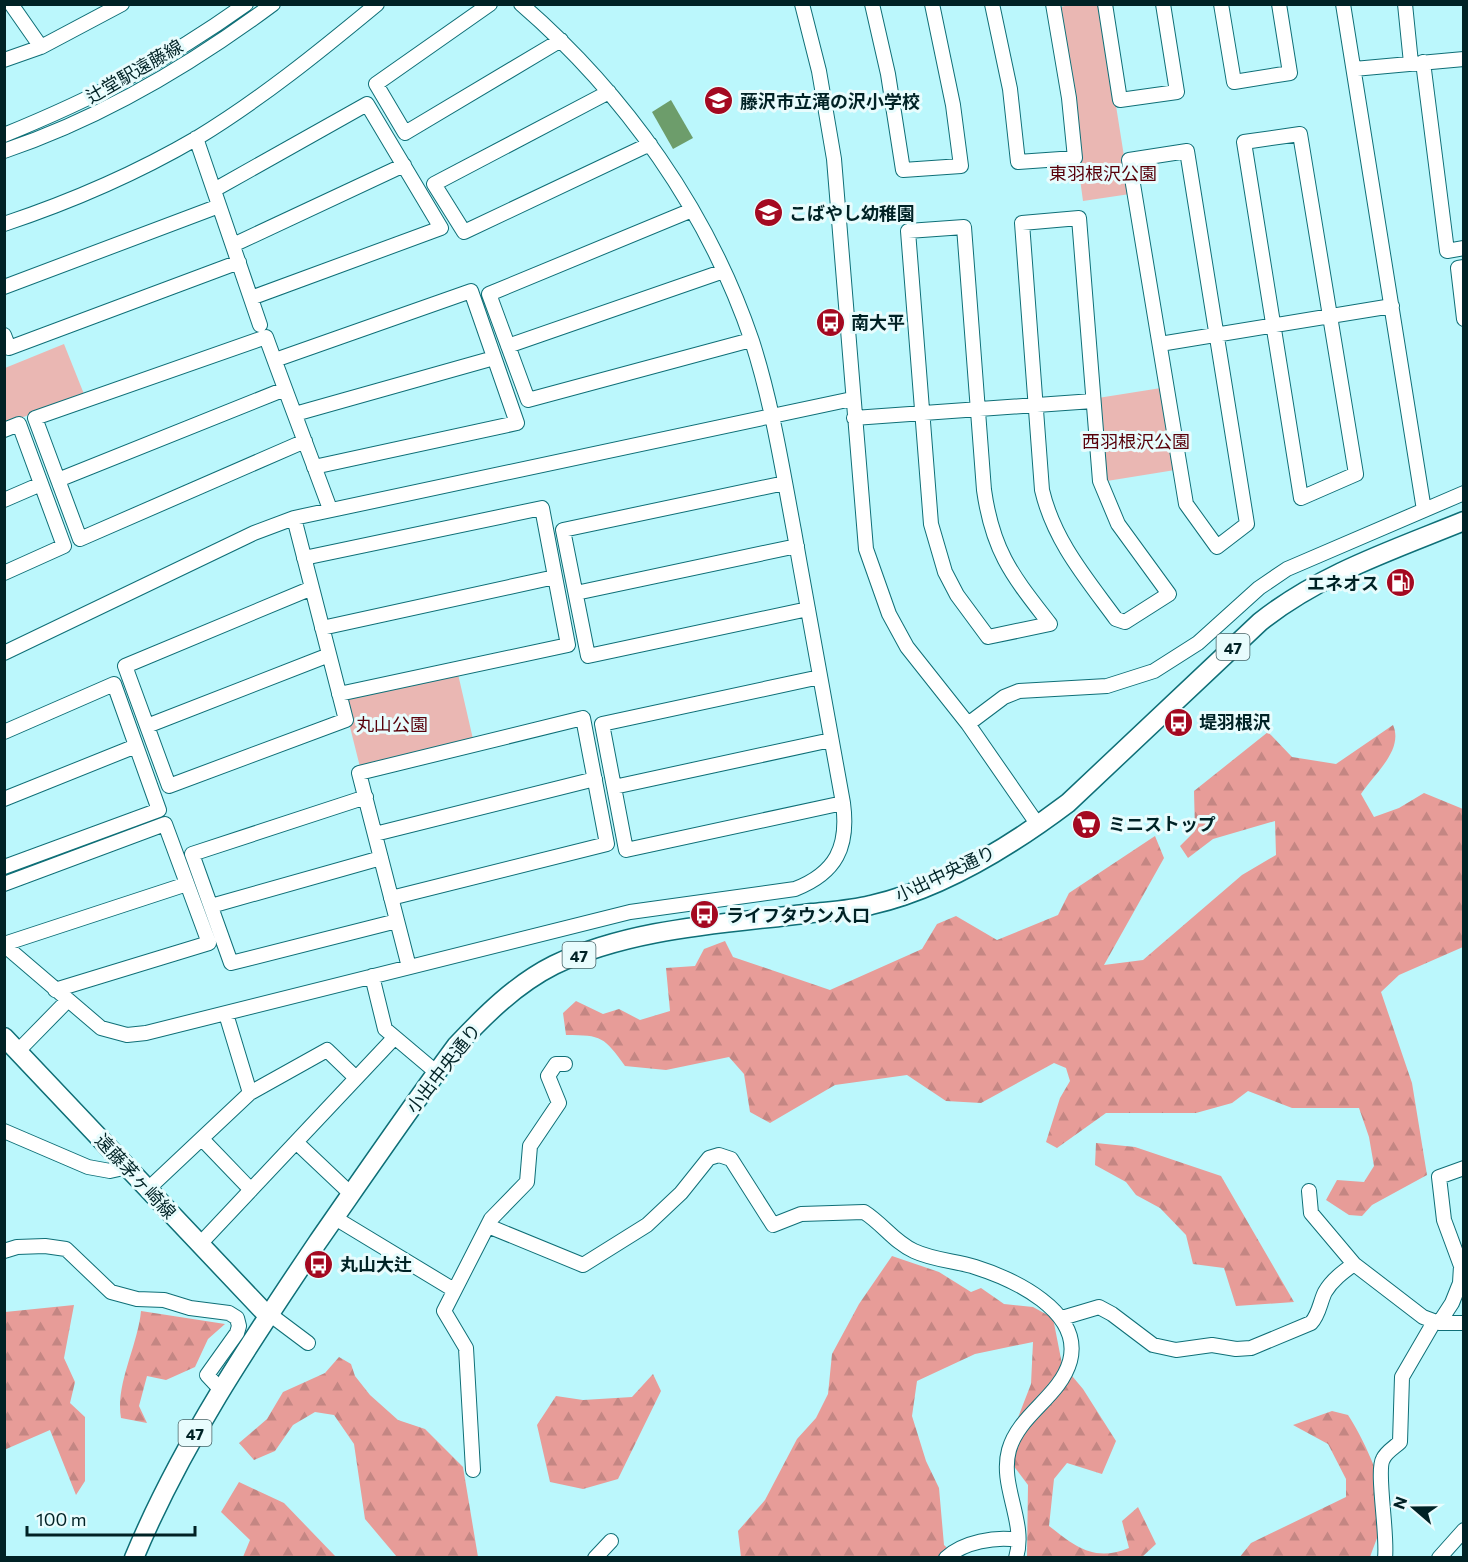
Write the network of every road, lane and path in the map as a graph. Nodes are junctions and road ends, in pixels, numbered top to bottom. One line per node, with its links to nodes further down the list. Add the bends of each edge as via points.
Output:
1 (11, 4): 21 (street)
2 (122, 4): 19 (street)
3 (246, 4): 27 (street, 辻堂駅遠藤線, via 144,71)
4 (273, 4): 30 (street, 辻堂駅遠藤線, via 171,73 99,113)
5 (377, 4): 28 (street, via 304,64)
6 (490, 4): 20 (street, via 375,84 405,133)
7 (872, 4): 8 (street, via 903,170 961,166)
8 (932, 4)
9 (992, 4): 10 (street, via 1010,89 1018,162 1076,158)
10 (1053, 4)
11 (1105, 4): 12 (street, via 1120,100 1177,92)
12 (1163, 4)
13 (1221, 4): 14 (street, via 1234,82 1290,73)
14 (1279, 4)
15 (1343, 4): 25 (street)
16 (1405, 4): 24 (street)
17 (806, 5): 56 (street, via 834,159)
18 (530, 7): 20 (street)
19 (101, 10): 21 (street)
20 (561, 40): 26 (street)
21 (41, 47): 23 (street)
22 (1464, 59): 24 (street)
23 (4, 60)
24 (1417, 63): 25 (street); 37 (street, via 1447,251)
25 (1354, 69): 43 (street)
26 (609, 92): 29 (street); 29 (street, via 434,184 464,232)
27 (4, 135)
28 (196, 138): 32 (street); 35 (street, via 76,197)
29 (650, 144): 34 (street)
30 (4, 151)
31 (404, 165): 32 (street, via 367,104); 36 (street); 42 (street, via 441,228)
32 (214, 190): 33 (street)
33 (219, 206): 36 (street); 41 (street)
34 (692, 210): 40 (street); 52 (street, via 489,294)
35 (4, 224)
36 (233, 245): 38 (street)
37 (1464, 248)
38 (239, 262): 42 (street); 48 (street, via 9,348)
39 (1464, 267): 45 (street, via 1458,268)
40 (724, 271): 50 (street); 52 (street)
41 (4, 287)
42 (251, 298): 46 (street)
43 (1392, 306): 44 (street); 73 (street)
44 (1330, 316): 47 (street); 47 (street, via 1356,474 1301,498); 47 (street, via 1300,134 1244,142)
45 (1464, 320)
46 (260, 325)
47 (1273, 326): 49 (street)
48 (4, 334)
49 (1217, 335): 51 (street); 51 (street, via 1187,151 1129,160); 51 (street, via 1247,524 1217,547 1186,504)
50 (751, 340): 52 (street, via 528,400); 62 (street)
51 (1160, 344)
52 (508, 346)
53 (494, 358): 54 (street, via 471,291); 60 (street); 66 (street, via 517,423)
54 (275, 360): 55 (street); 67 (street, via 266,338 36,418)
55 (285, 389): 60 (street); 67 (street)
56 (852, 399): 62 (street); 63 (street)
57 (1093, 401): 58 (street); 58 (street, via 1079,218 1022,223); 58 (street, via 1096,456 1107,503 1169,594 1125,622 1116,619 1067,552 1047,513)
58 (1036, 405): 59 (street)
59 (979, 409): 61 (street); 61 (street, via 964,227 908,231); 61 (street, via 989,524 1014,578 1050,624 988,637 957,595 936,548 927,498)
60 (295, 414): 65 (street)
61 (922, 414): 63 (street)
62 (772, 415): 68 (street); 72 (street)
63 (854, 418): 88 (street, via 866,549 875,580 907,646)
64 (4, 430): 69 (street, via 19,424)
65 (305, 441): 66 (street); 67 (street, via 80,539)
66 (314, 466): 72 (street)
67 (58, 480)
68 (785, 483): 76 (street); 81 (street, via 563,530)
69 (41, 484): 71 (street); 78 (street, via 64,546)
70 (1464, 493): 73 (street)
71 (4, 500)
72 (330, 509): 74 (street)
73 (1424, 510): 88 (street, via 1287,569 1259,588 1198,644 1154,671 1107,686 1019,691 1004,697)
74 (294, 518): 77 (street); 84 (street)
75 (1464, 521): 98 (main road, 小出中央通り / 47, via 1335,574 1285,602 1068,802)
76 (796, 546): 81 (street); 82 (street)
77 (304, 558): 79 (street, via 542,508); 80 (street)
78 (4, 573)
79 (555, 577): 83 (street); 87 (street, via 568,645)
80 (312, 588): 83 (street); 89 (street, via 125,666)
81 (576, 593): 82 (street, via 588,656)
82 (808, 609): 86 (street)
83 (322, 628): 85 (street)
84 (4, 653)
85 (329, 655): 87 (street); 89 (street)
86 (820, 677): 91 (street); 94 (street, via 602,724)
87 (339, 694): 89 (street, via 346,720 169,786)
88 (968, 724): 98 (street)
89 (147, 726)
90 (4, 732): 92 (street, via 114,684)
91 (831, 740): 94 (street); 97 (street)
92 (136, 746): 96 (street); 101 (street, via 159,810)
93 (595, 779): 95 (street, via 583,717 359,773); 99 (street); 104 (street, via 607,844)
94 (614, 787): 97 (street, via 626,850)
95 (366, 797): 99 (street); 105 (street, via 192,854)
96 (4, 799)
97 (843, 803): 108 (street, via 844,837 838,855 813,882 795,889 630,912)
98 (1038, 825): 117 (main road, 小出中央通り / 47, via 971,865 907,895 870,906 674,931 608,944 554,965 518,987 482,1019)
99 (375, 834): 100 (street)
100 (381, 858): 104 (street); 105 (street)
101 (4, 867)
102 (4, 884): 103 (street, via 165,824)
103 (187, 884): 107 (street); 110 (street, via 209,943)
104 (391, 898): 106 (street)
105 (211, 906): 106 (street, via 231,963)
106 (398, 921): 108 (street)
107 (4, 945): 110 (street)
108 (409, 967): 109 (street)
109 (372, 975): 112 (street); 114 (street, via 385,1029)
110 (55, 990): 111 (street)
111 (67, 1000): 112 (street, via 101,1028 127,1035); 115 (street)
112 (226, 1014): 119 (street)
113 (4, 1037): 115 (main road, 遠藤茅ヶ崎線)
114 (394, 1038): 117 (street); 118 (street)
115 (18, 1051): 123 (main road, 遠藤茅ヶ崎線)
116 (565, 1064): 130 (street, via 556,1064 548,1076 560,1103 530,1146 527,1182 502,1205)
117 (436, 1072): 128 (main road, 小出中央通り / 47)
118 (356, 1078): 119 (street, via 327,1050); 122 (street)
119 (250, 1093): 121 (street)
120 (4, 1131): 123 (street, via 88,1167 110,1171)
121 (202, 1139): 125 (street); 126 (street)
122 (296, 1142): 126 (street); 128 (street)
123 (128, 1167): 125 (main road, 遠藤茅ヶ崎線)
124 (1464, 1168): 137 (street, via 1439,1177 1444,1220 1461,1266 1460,1283 1452,1303)
125 (148, 1189): 131 (main road, 遠藤茅ヶ崎線)
126 (251, 1190): 131 (street)
127 (1309, 1191): 133 (street, via 1311,1214)
128 (351, 1194): 129 (main road, 小出中央通り / 47)
129 (335, 1218): 134 (street); 135 (main road, 小出中央通り / 47)
130 (488, 1226): 134 (street); 136 (street, via 583,1264 647,1225 681,1193 709,1158 719,1155 731,1159 773,1225 801,1214 864,1212 898,1243 996,1276 1053,1308)
131 (200, 1244): 135 (main road, 遠藤茅ヶ崎線)
132 (4, 1251): 140 (street, via 45,1246 66,1249 111,1292 229,1313 237,1318 237,1333 207,1375)
133 (1353, 1264): 136 (street, via 1325,1293 1311,1323 1251,1348 1212,1345 1163,1349 1099,1307); 137 (street, via 1398,1300)
134 (454, 1290): 141 (street, via 444,1311 466,1348)
135 (268, 1316): 139 (street); 140 (main road, 小出中央通り / 47)
136 (1062, 1318): 143 (street, via 1069,1335 1070,1360 1057,1384 1020,1427 1007,1459)
137 (1436, 1322): 138 (street); 149 (street, via 1402,1377 1400,1442 1383,1459 1378,1473 1383,1492)
138 (1464, 1323)
139 (308, 1343)
140 (221, 1390): 145 (main road, 小出中央通り / 47, via 200,1422)
141 (473, 1470)
142 (1464, 1530): 150 (street)
143 (1018, 1539): 147 (street, via 967,1545); 148 (street)
144 (611, 1541): 146 (street)
145 (134, 1557)
146 (595, 1557)
147 (946, 1557)
148 (1016, 1557)
149 (1385, 1557)
150 (1439, 1557)

